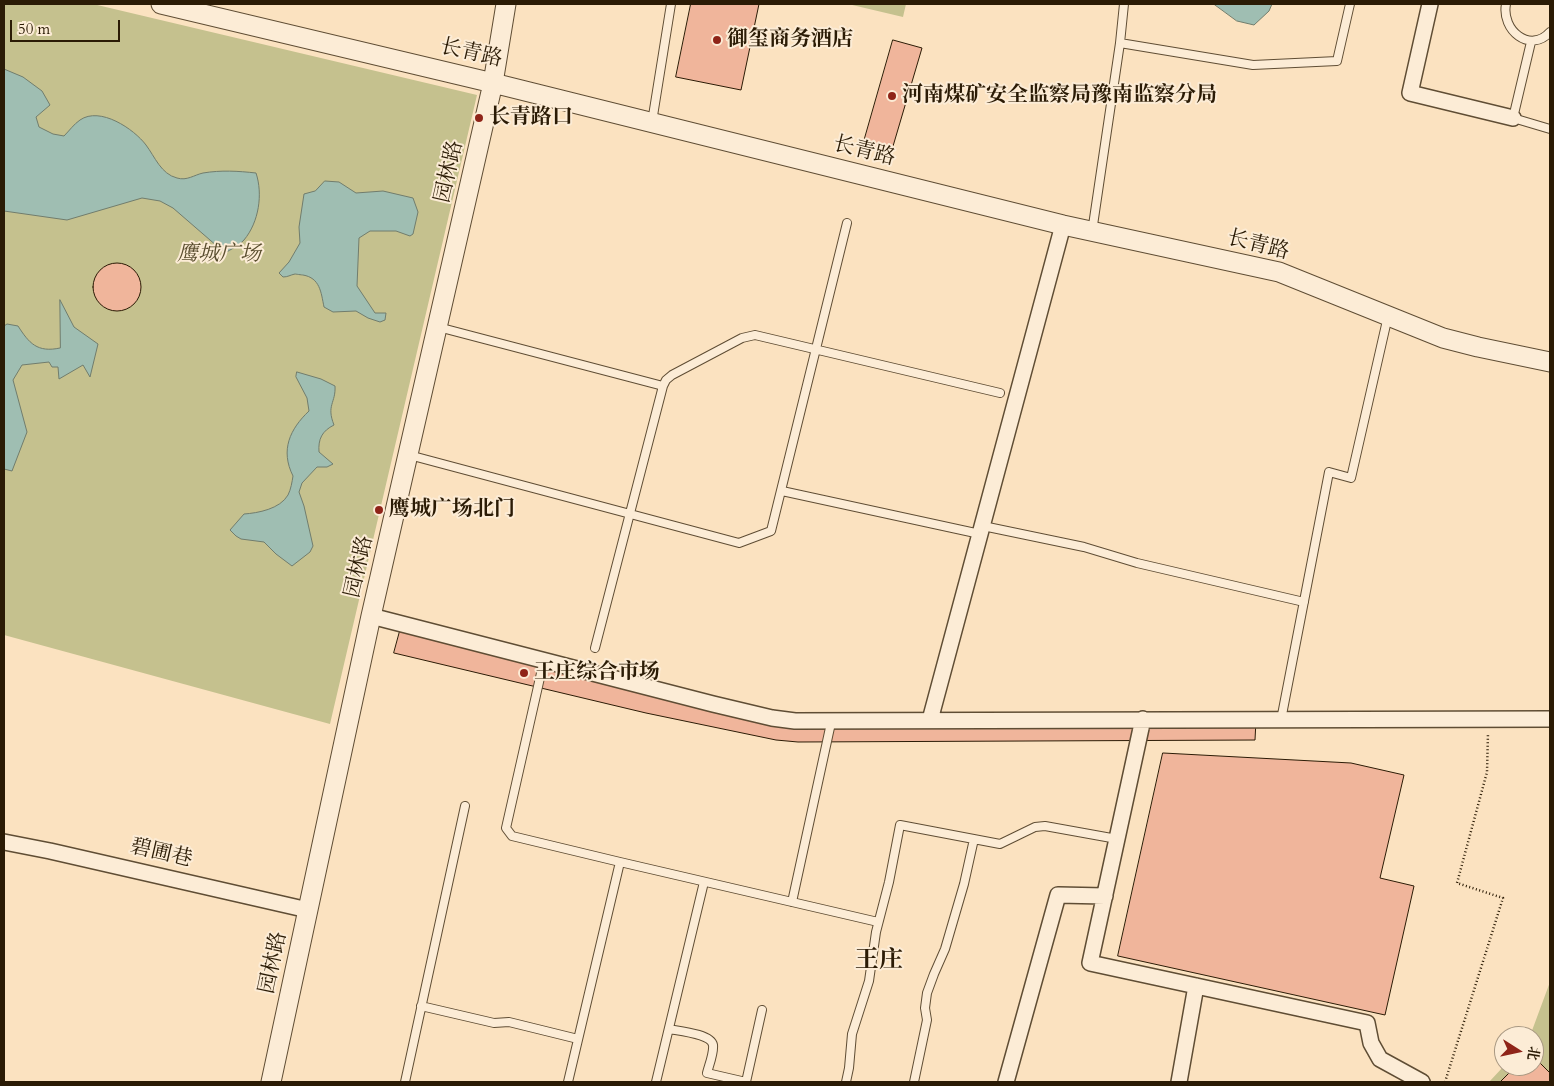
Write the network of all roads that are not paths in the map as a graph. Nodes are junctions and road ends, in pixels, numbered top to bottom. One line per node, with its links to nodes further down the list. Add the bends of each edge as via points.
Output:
1 (161, 4): 11 (street, 长青路)
2 (506, 4): 11 (street, 园林路)
3 (671, 4): 13 (lane)
4 (1124, 4): 10 (lane)
5 (1350, 4): 10 (lane, via 1337,61 1253,65)
6 (1430, 4): 12 (street, via 1410,93)
7 (1506, 4): 9 (lane, via 1508,23 1518,36)
8 (1550, 32): 9 (lane, via 1544,39)
9 (1531, 42): 12 (lane)
10 (1120, 43): 17 (lane)
11 (493, 83): 13 (street, 长青路); 19 (street, 园林路)
12 (1513, 118): 14 (lane)
13 (652, 122): 16 (street, 长青路)
14 (1550, 129)
15 (847, 223): 20 (lane)
16 (1063, 225): 17 (street, 长青路); 27 (street)
17 (1092, 232): 18 (street, 长青路, via 1280,272)
18 (1388, 316): 21 (street, 长青路, via 1443,338); 28 (lane, via 1351,478 1329,472)
19 (438, 327): 22 (lane); 24 (street, 园林路)
20 (816, 350): 22 (lane, via 755,335 742,338 672,375); 23 (lane); 25 (lane)
21 (1550, 360)
22 (663, 386): 26 (lane)
23 (1000, 393)
24 (409, 455): 26 (lane); 29 (street, 园林路)
25 (782, 491): 26 (lane, via 771,531 739,543); 27 (lane)
26 (630, 513): 30 (lane)
27 (982, 530): 28 (lane, via 1084,547 1137,563); 34 (street)
28 (1304, 602): 35 (lane)
29 (371, 616): 31 (street); 45 (street, 园林路)
30 (595, 648)
31 (544, 660): 34 (street, via 772,718 795,721); 41 (lane, via 506,828 512,836)
32 (1143, 719): 34 (street); 35 (street); 39 (street)
33 (1550, 719): 35 (street)
34 (930, 720)
35 (1281, 720)
36 (831, 723): 44 (lane)
37 (465, 806): 48 (lane)
38 (974, 839): 39 (lane, via 1000,844 1035,827 1045,826); 46 (lane, via 900,825); 57 (lane, via 947,940 927,993 927,1020)
39 (1117, 839): 43 (street)
40 (4, 842): 45 (street, 碧圃巷)
41 (620, 862): 42 (lane); 51 (lane)
42 (704, 882): 44 (lane); 50 (lane)
43 (1105, 896): 47 (street, via 1090,963); 58 (street, via 1058,895)
44 (792, 902): 46 (lane)
45 (308, 910): 52 (street, 园林路)
46 (878, 922): 56 (lane, via 869,981 852,1034)
47 (1196, 986): 59 (street); 60 (street, via 1367,1023 1371,1043 1380,1059)
48 (421, 1006): 51 (lane); 53 (lane)
49 (762, 1010): 50 (lane, via 746,1082 707,1073 713,1047 711,1041)
50 (669, 1028): 55 (lane)
51 (578, 1039): 54 (lane)
52 (271, 1082)
53 (405, 1082)
54 (568, 1082)
55 (656, 1082)
56 (846, 1082)
57 (914, 1082)
58 (1006, 1082)
59 (1179, 1082)
60 (1422, 1082)

